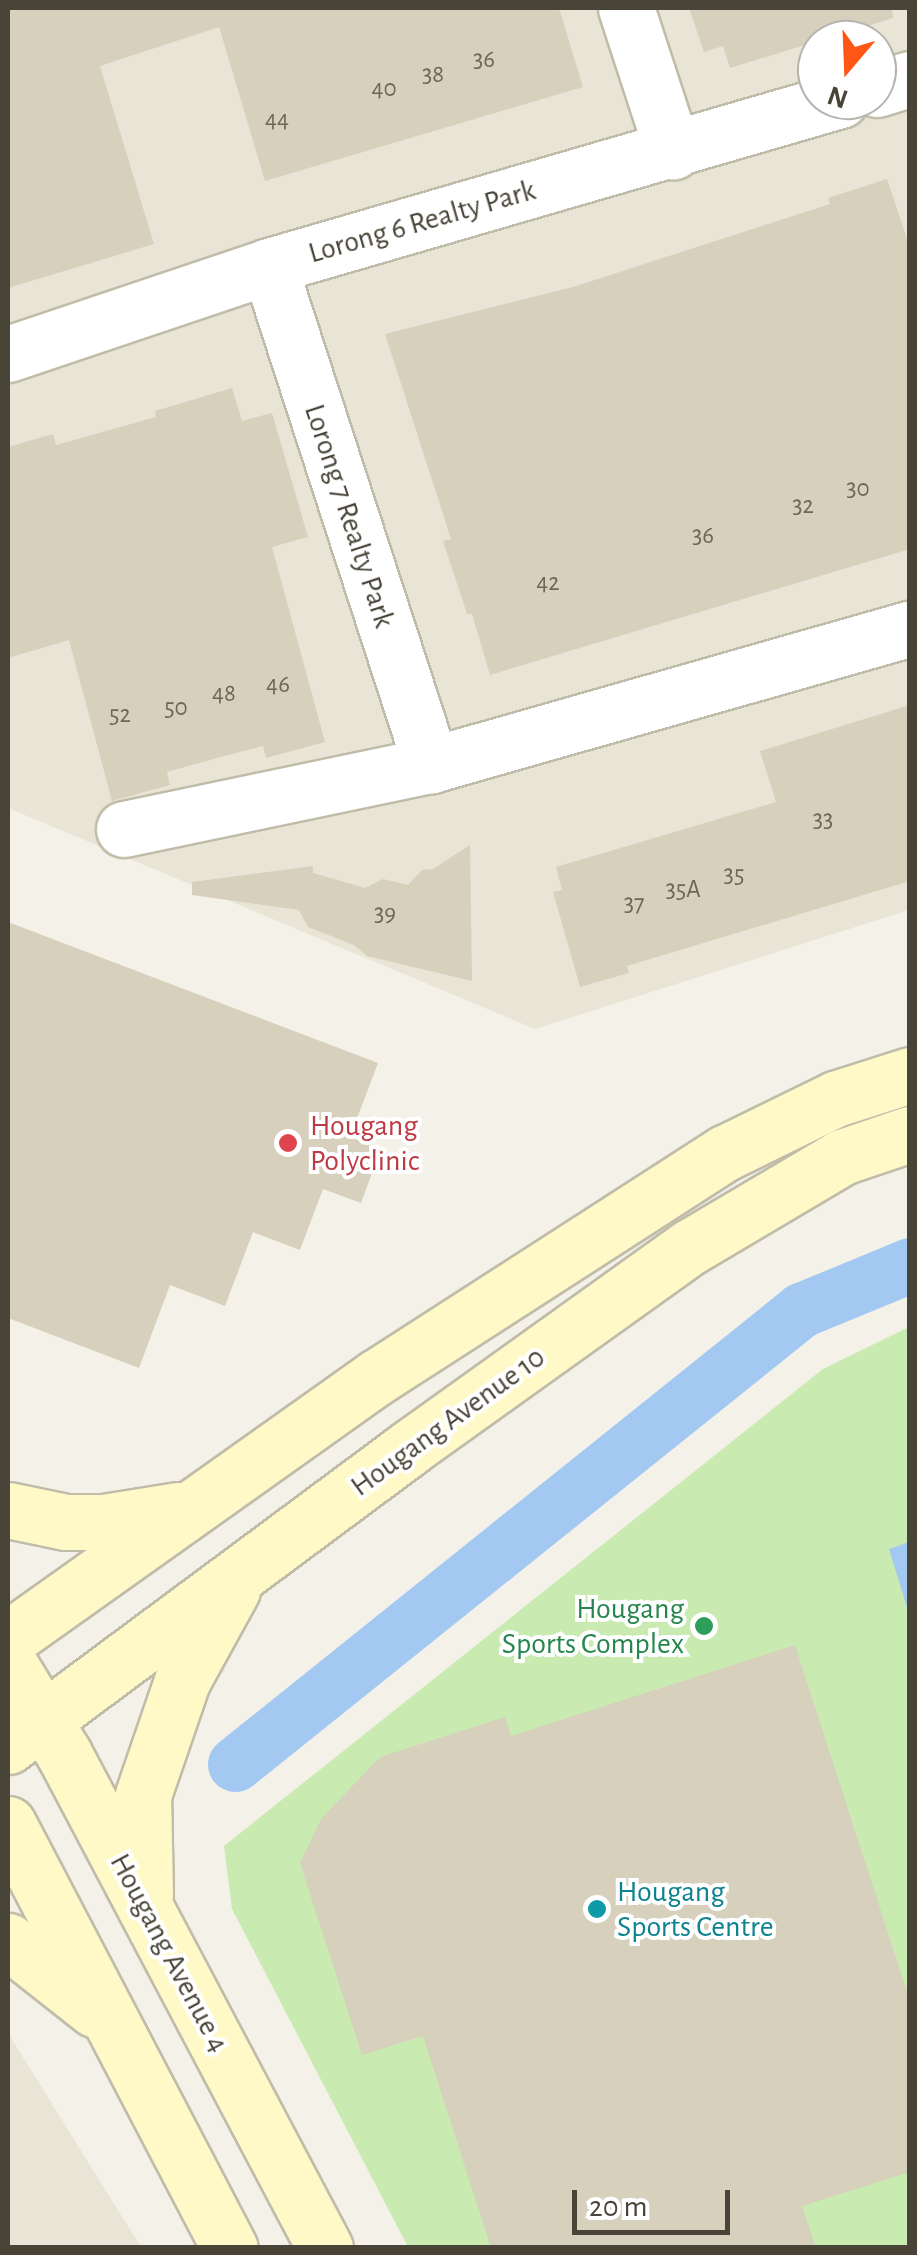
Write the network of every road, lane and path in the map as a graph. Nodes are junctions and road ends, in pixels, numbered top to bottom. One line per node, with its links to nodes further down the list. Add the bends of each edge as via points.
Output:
1 (626, 8): 3 (street)
2 (797, 113): 3 (street, Lorong 6 Realty Park)
3 (673, 152): 4 (street, Lorong 6 Realty Park)
4 (269, 266): 5 (street, Lorong 6 Realty Park); 7 (street, Lorong 7 Realty Park)
5 (8, 354)
6 (910, 629): 7 (street)
7 (431, 765): 8 (street)
8 (124, 829)
9 (910, 1074): 11 (main road, via 835,1099 725,1153 376,1377)
10 (910, 1134): 13 (main road, Hougang Avenue 10, via 842,1156 690,1247)
11 (191, 1508): 12 (main road, via 104,1522); 14 (main road)
12 (8, 1510)
13 (240, 1574): 16 (main road, Hougang Avenue 10); 18 (main road, via 182,1681 143,1795)
14 (8, 1639)
15 (8, 1662): 16 (main road, Hougang Avenue 4)
16 (26, 1734): 18 (main road, Hougang Avenue 4)
17 (8, 1824): 20 (main road)
18 (145, 1906): 22 (main road, Hougang Avenue 4)
19 (8, 1940): 20 (main road)
20 (108, 2020): 21 (main road)
21 (230, 2248)
22 (325, 2248)

